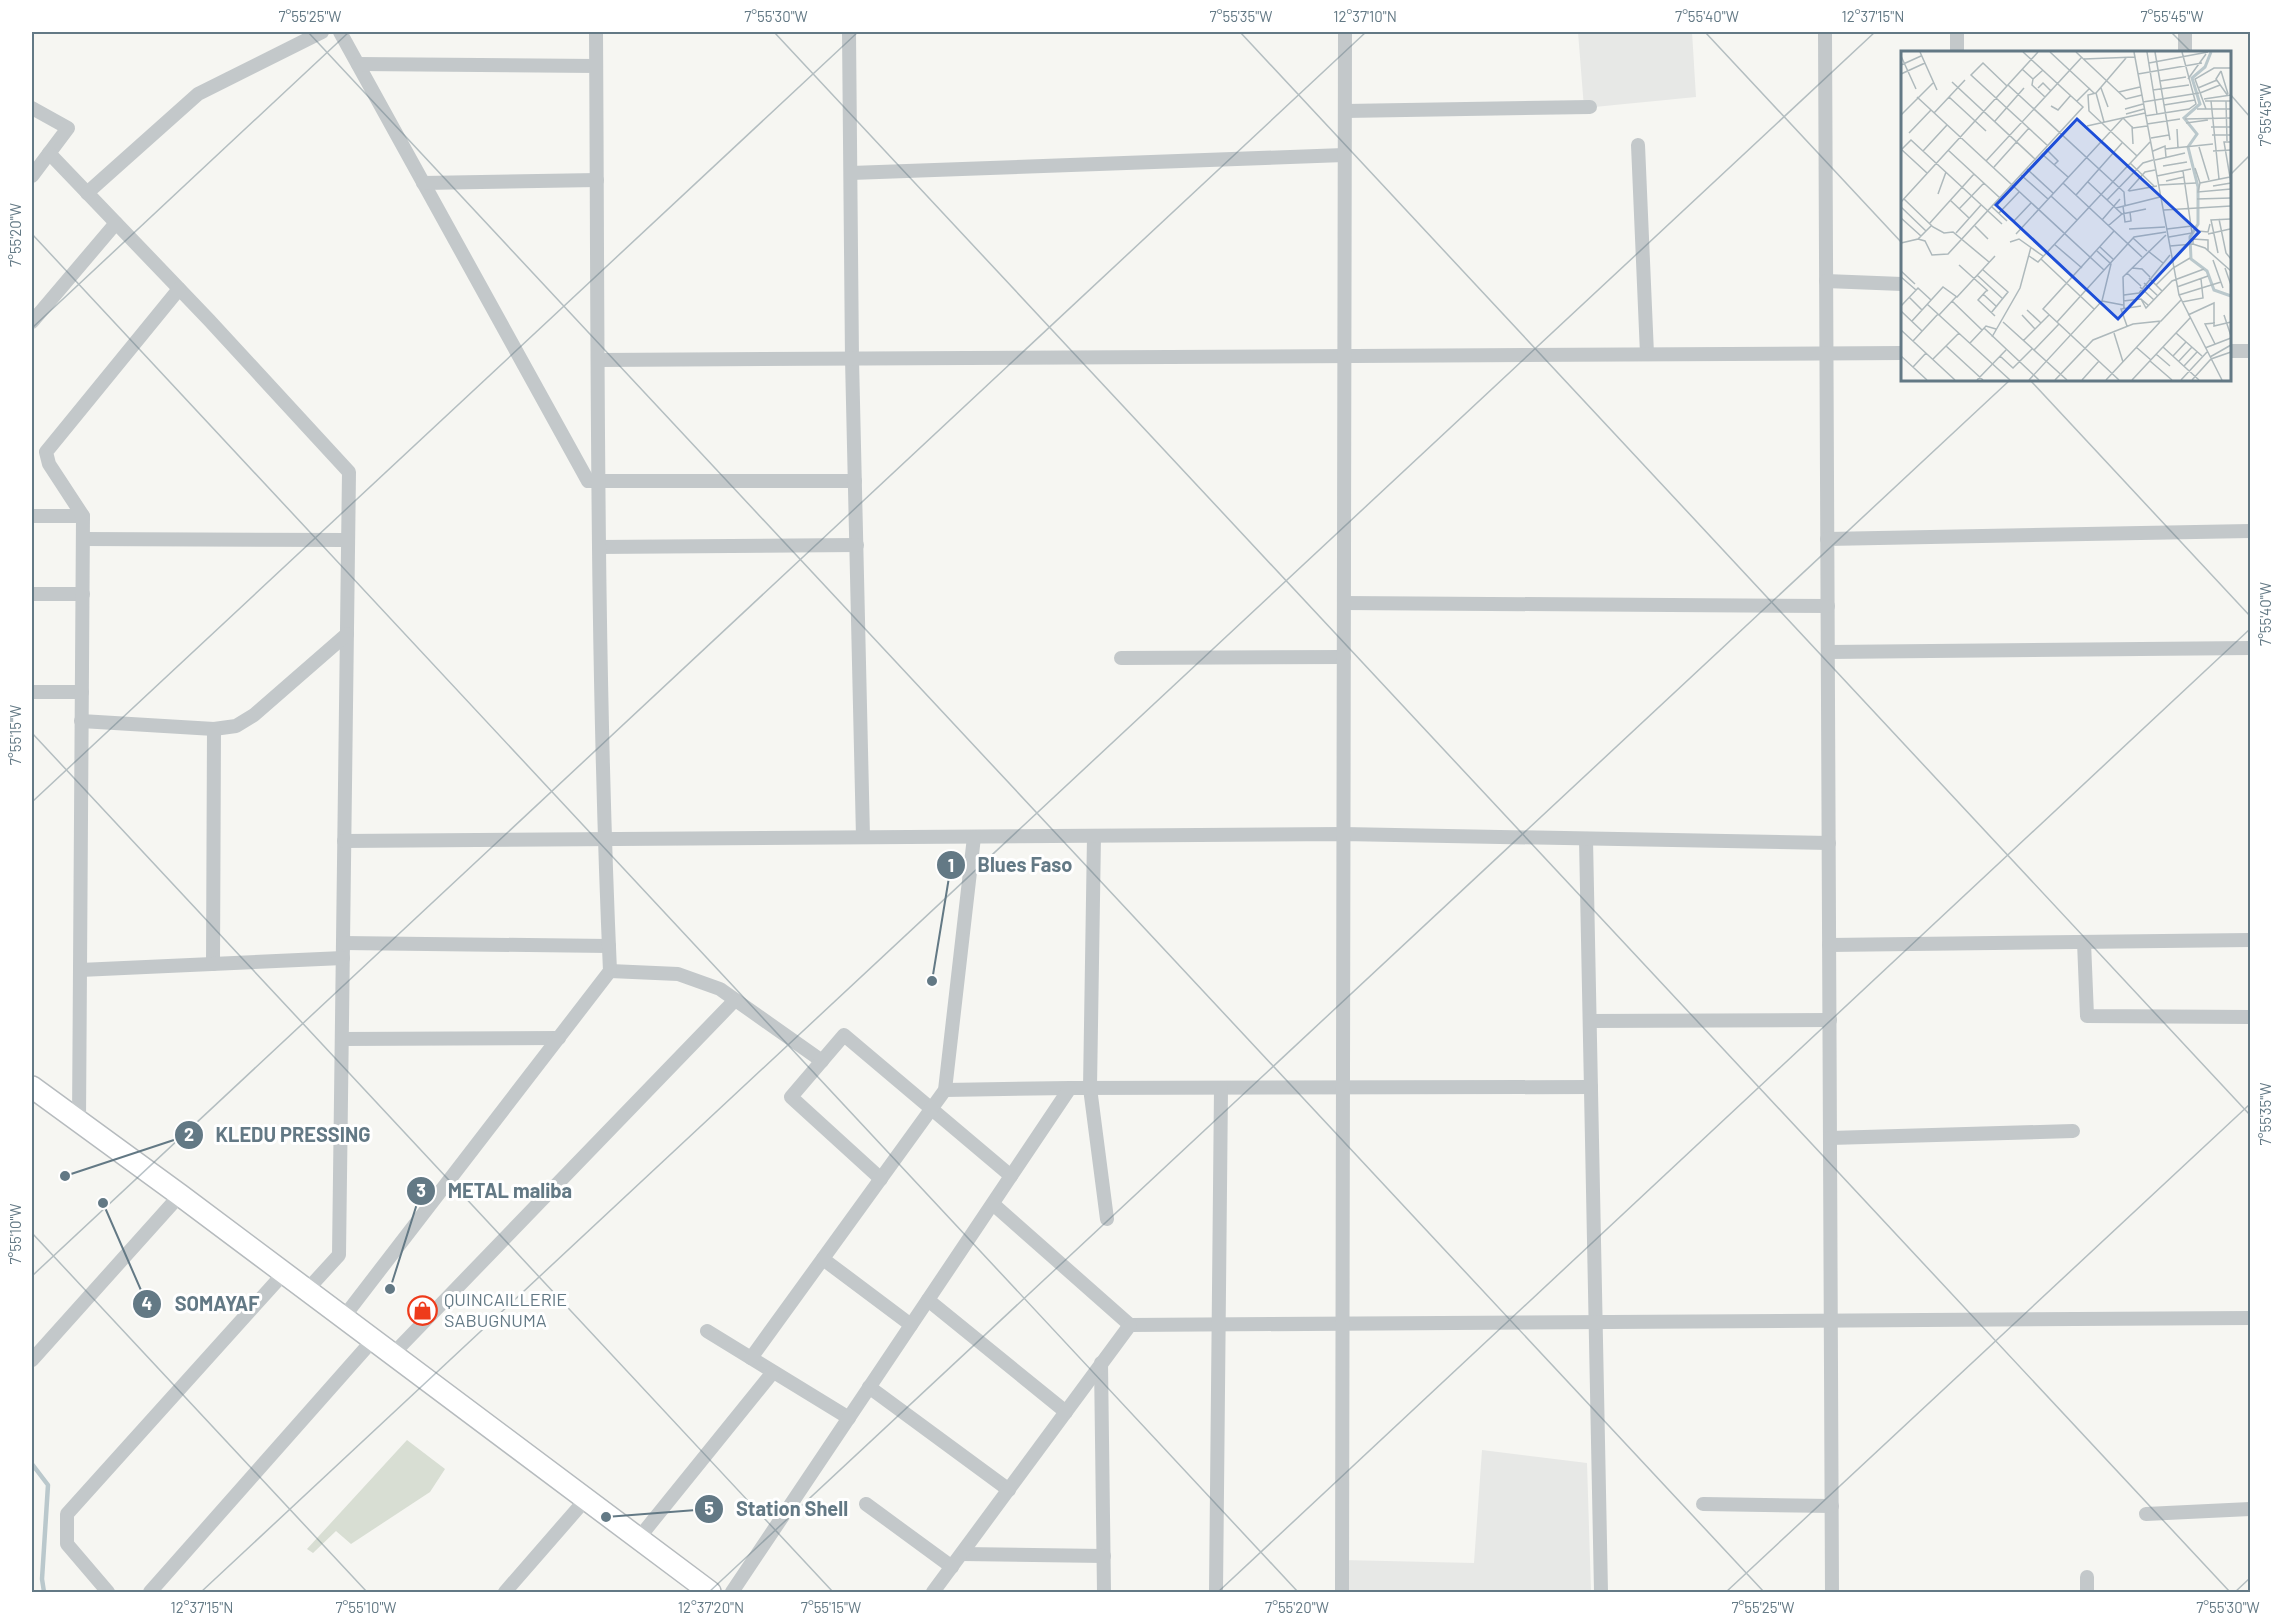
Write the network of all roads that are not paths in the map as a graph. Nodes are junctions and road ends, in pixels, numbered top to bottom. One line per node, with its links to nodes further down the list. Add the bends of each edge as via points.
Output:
1 (322, 32): 23 (street, via 198,94)
2 (340, 32): 11 (street)
3 (596, 32): 12 (street)
4 (849, 32): 19 (street)
5 (1345, 32): 15 (street)
6 (1825, 32): 25 (street)
7 (1957, 32): 9 (street)
8 (2185, 32): 10 (street)
9 (1957, 51)
10 (2185, 51)
11 (357, 64): 12 (street); 22 (street)
12 (596, 66): 21 (street)
13 (1590, 107): 15 (street)
14 (32, 108): 17 (street, via 68,128)
15 (1345, 111): 18 (street)
16 (1638, 145): 33 (street)
17 (49, 153): 20 (street); 23 (street)
18 (1344, 155): 19 (street); 34 (street)
19 (851, 172): 35 (street)
20 (32, 176)
21 (597, 180): 22 (street); 36 (street)
22 (423, 183): 37 (street, via 588,481)
23 (87, 193): 24 (street)
24 (116, 223): 27 (street); 28 (street)
25 (1826, 281): 26 (street); 31 (street)
26 (1901, 284)
27 (179, 289): 40 (street, via 46,452); 44 (street, via 349,472)
28 (32, 322)
29 (2231, 351): 30 (street)
30 (2250, 351)
31 (1827, 353): 32 (street); 33 (street); 43 (street)
32 (1901, 353)
33 (1647, 354): 34 (street)
34 (1344, 356): 35 (street); 49 (street)
35 (852, 359): 36 (street); 38 (street)
36 (599, 360): 37 (street)
37 (598, 481): 38 (street); 46 (street)
38 (855, 481): 45 (street)
39 (32, 516): 40 (street)
40 (83, 516): 42 (street)
41 (2250, 531): 43 (street)
42 (83, 538): 44 (street); 48 (street)
43 (1827, 539): 50 (street)
44 (348, 540): 51 (street)
45 (857, 545): 46 (street); 62 (street)
46 (599, 547): 64 (street)
47 (32, 594): 48 (street)
48 (82, 594): 57 (street)
49 (1344, 603): 50 (street); 54 (street)
50 (1828, 606): 53 (street)
51 (347, 634): 59 (street, via 254,715 236,726); 66 (street)
52 (2250, 648): 53 (street)
53 (1828, 652): 67 (street)
54 (1344, 657): 55 (street); 60 (street)
55 (1121, 658)
56 (32, 692): 57 (street)
57 (82, 692): 58 (street)
58 (81, 722): 59 (street); 75 (street)
59 (214, 729): 74 (street)
60 (1344, 834): 61 (street); 65 (street); 88 (street)
61 (1094, 836): 63 (street); 86 (street)
62 (863, 837): 63 (street); 64 (street)
63 (974, 837): 90 (street)
64 (604, 839): 66 (street); 72 (street)
65 (1586, 839): 67 (street); 80 (street)
66 (344, 841): 70 (street)
67 (1829, 843): 71 (street)
68 (2250, 940): 69 (street)
69 (2084, 942): 71 (street); 78 (street, via 2087,1016)
70 (343, 943): 72 (street); 73 (street)
71 (1829, 945): 79 (street)
72 (609, 946): 76 (street)
73 (343, 958): 74 (street); 82 (street)
74 (213, 964): 75 (street)
75 (80, 970): 92 (street)
76 (610, 971): 77 (street, via 678,974 720,989); 81 (street)
77 (735, 1000): 83 (street); 114 (street)
78 (2250, 1017)
79 (1830, 1020): 80 (street); 94 (street)
80 (1590, 1021): 89 (street)
81 (559, 1038): 82 (street); 104 (street)
82 (342, 1039): 102 (street, via 339,1255)
83 (822, 1061): 91 (street, via 844,1035); 96 (street, via 791,1097)
84 (32, 1087): 92 (main road)
85 (1070, 1088): 86 (street); 90 (street); 95 (street)
86 (1090, 1088): 87 (street); 99 (street)
87 (1221, 1088): 88 (street); 109 (street)
88 (1343, 1088): 89 (street); 108 (street)
89 (1591, 1088): 107 (street)
90 (945, 1090): 91 (street)
91 (931, 1109): 95 (street); 96 (street)
92 (78, 1121): 97 (main road)
93 (2073, 1131): 94 (street)
94 (1830, 1138): 106 (street)
95 (1011, 1176): 98 (street)
96 (881, 1179): 100 (street)
97 (180, 1195): 101 (main road); 116 (street)
98 (993, 1204): 103 (street); 111 (street)
99 (1107, 1219)
100 (823, 1259): 110 (street); 115 (street)
101 (284, 1273): 102 (main road); 134 (street, via 68,1514 67,1544)
102 (307, 1290): 104 (main road)
103 (928, 1300): 110 (street); 120 (street)
104 (343, 1318): 113 (main road)
105 (2250, 1318): 106 (street)
106 (1831, 1321): 107 (street); 126 (street)
107 (1596, 1322): 108 (street); 143 (street)
108 (1342, 1323): 109 (street); 142 (street)
109 (1218, 1324): 111 (street); 141 (street)
110 (911, 1325): 119 (street)
111 (1130, 1325): 117 (street)
112 (707, 1331): 115 (street)
113 (372, 1341): 114 (main road); 135 (street)
114 (392, 1355): 123 (main road)
115 (751, 1358): 118 (street)
116 (32, 1360)
117 (1101, 1363): 120 (street); 131 (street)
118 (773, 1372): 121 (street); 129 (street)
119 (869, 1387): 121 (street); 122 (street)
120 (1066, 1412): 122 (street)
121 (849, 1418): 138 (street)
122 (1009, 1490): 130 (street)
123 (586, 1499): 129 (main road); 136 (street)
124 (866, 1504): 132 (street)
125 (1703, 1504): 126 (street)
126 (1832, 1506): 144 (street)
127 (2250, 1509): 128 (street)
128 (2146, 1514)
129 (638, 1539): 137 (main road)
130 (962, 1554): 131 (street); 132 (street)
131 (1104, 1556): 140 (street)
132 (952, 1567): 139 (street)
133 (2087, 1576): 145 (street)
134 (108, 1593)
135 (150, 1593)
136 (505, 1593)
137 (710, 1593)
138 (732, 1593)
139 (933, 1593)
140 (1104, 1593)
141 (1216, 1593)
142 (1342, 1593)
143 (1601, 1593)
144 (1833, 1593)
145 (2087, 1593)

